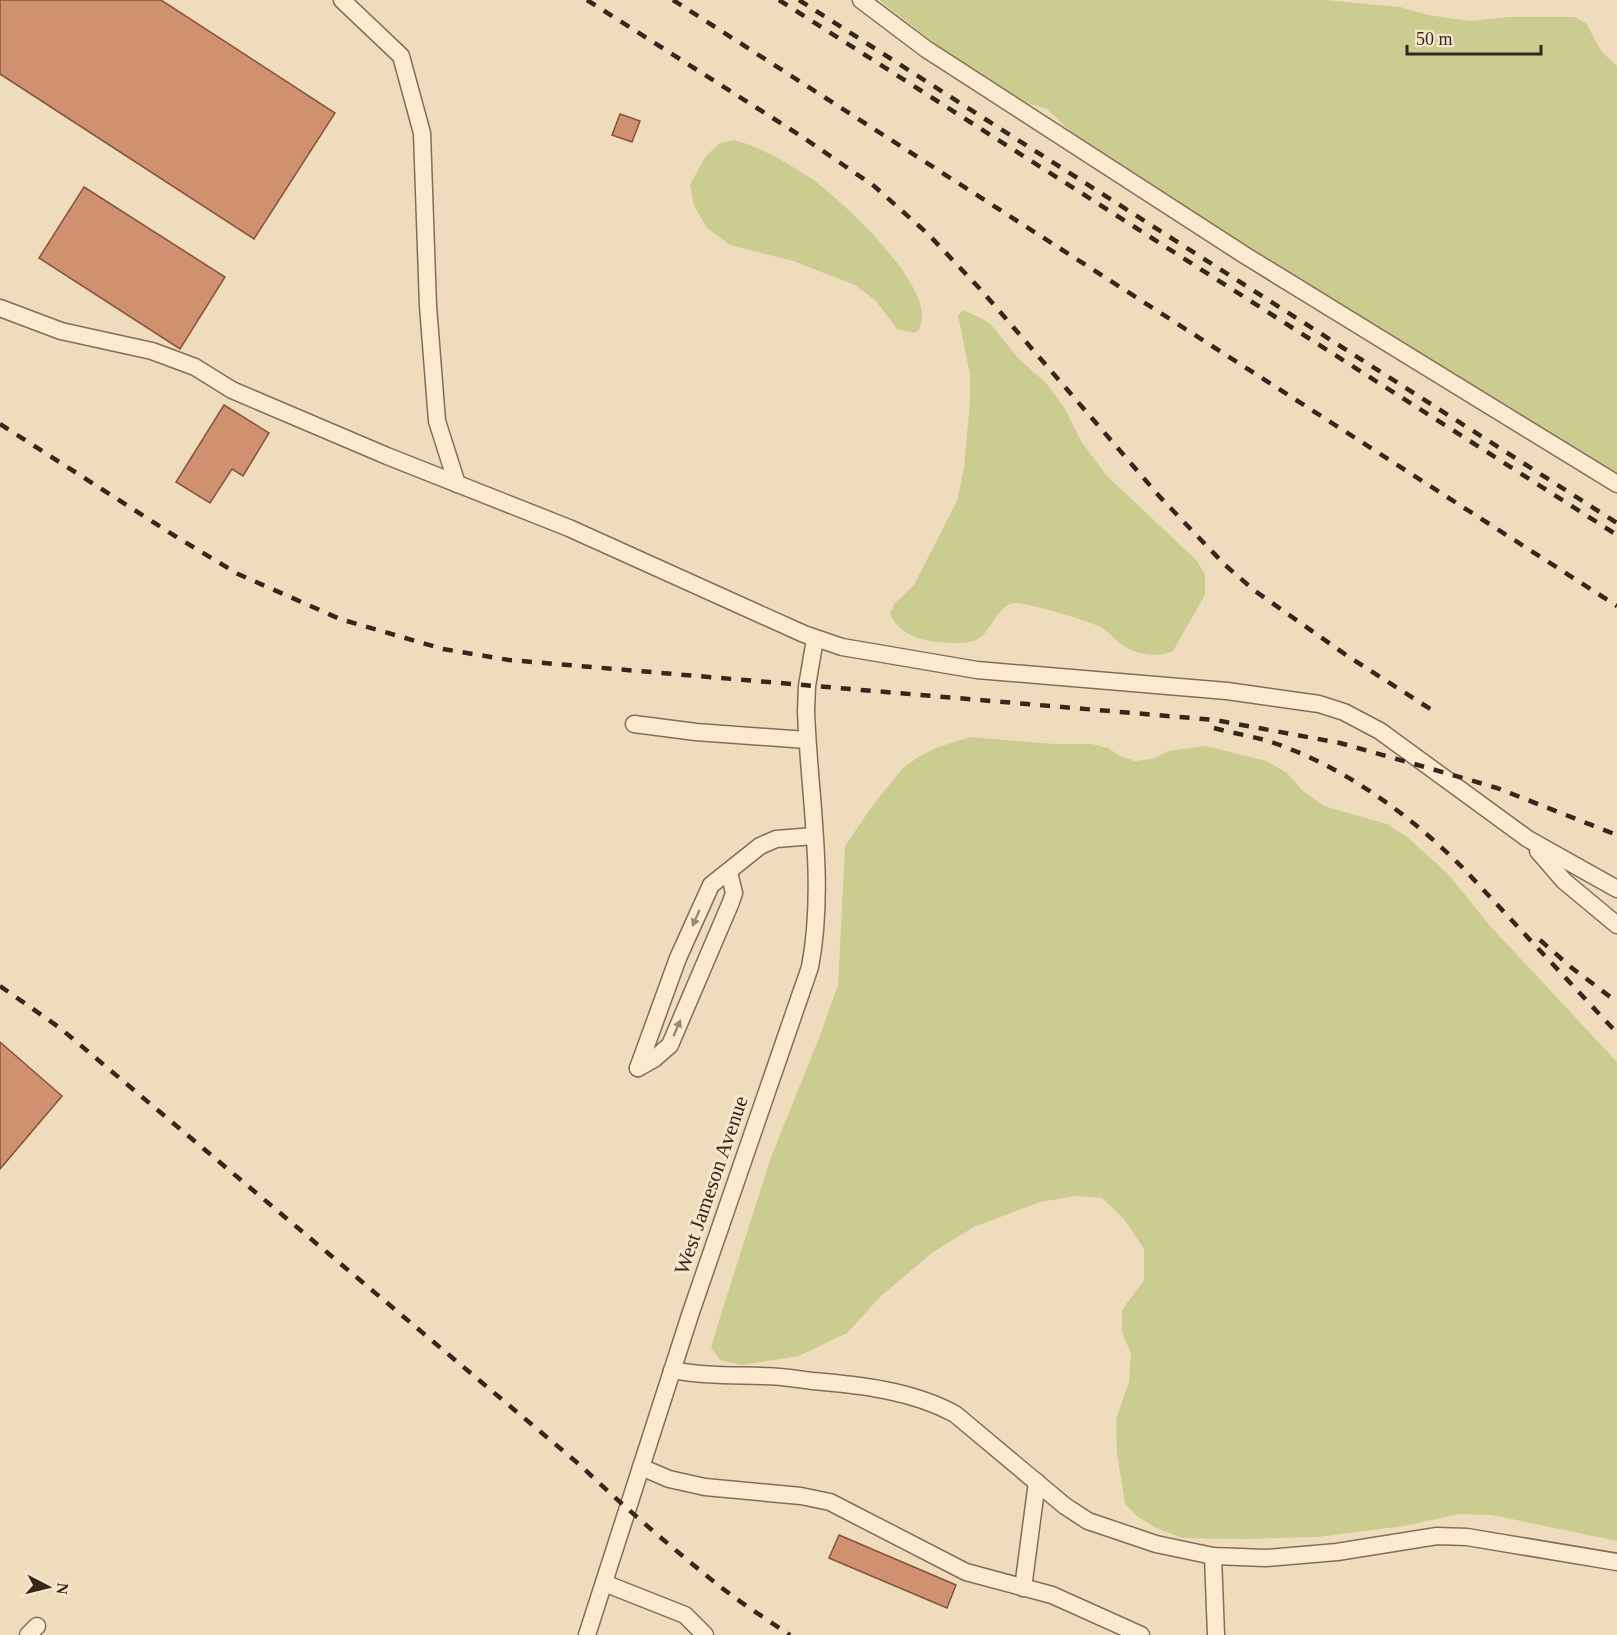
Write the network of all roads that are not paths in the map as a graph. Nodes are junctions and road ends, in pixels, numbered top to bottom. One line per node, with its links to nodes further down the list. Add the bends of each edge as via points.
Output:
1 (342, 0): 4 (lane, via 400,56 422,133 428,306 437,421)
2 (861, 0): 5 (lane, via 926,49 1246,256)
3 (0, 308): 4 (lane, via 61,331 152,351 185,363 232,390)
4 (457, 484): 6 (lane, via 569,528)
5 (1617, 484)
6 (815, 639): 8 (lane, West Jameson Avenue, via 807,686); 10 (lane, via 977,670 1227,691 1319,704 1380,731)
7 (634, 724): 8 (lane)
8 (807, 740): 9 (lane, West Jameson Avenue)
9 (814, 836): 11 (lane, via 776,839 760,846); 14 (lane, West Jameson Avenue, via 816,940 810,967)
10 (1528, 839): 12 (lane); 13 (lane, via 1564,881)
11 (729, 872): 11 (lane, one-way to 11, via 711,885 678,958 638,1068 670,1045 731,902 734,893)
12 (1617, 889)
13 (1617, 925)
14 (672, 1370): 15 (lane, West Jameson Avenue); 16 (lane, via 697,1375 766,1376 849,1384 942,1407)
15 (641, 1467): 19 (lane, West Jameson Avenue); 20 (lane, via 669,1479 705,1487 830,1502 966,1572)
16 (1037, 1482): 17 (lane, via 1088,1521 1156,1544); 20 (lane)
17 (1213, 1556): 18 (lane, via 1305,1556 1437,1536 1467,1536); 24 (lane)
18 (1617, 1562)
19 (604, 1583): 21 (lane, West Jameson Avenue); 22 (lane, via 685,1615)
20 (1023, 1588): 23 (lane, via 1052,1595)
21 (587, 1635)
22 (705, 1635)
23 (1141, 1635)
24 (1216, 1635)

